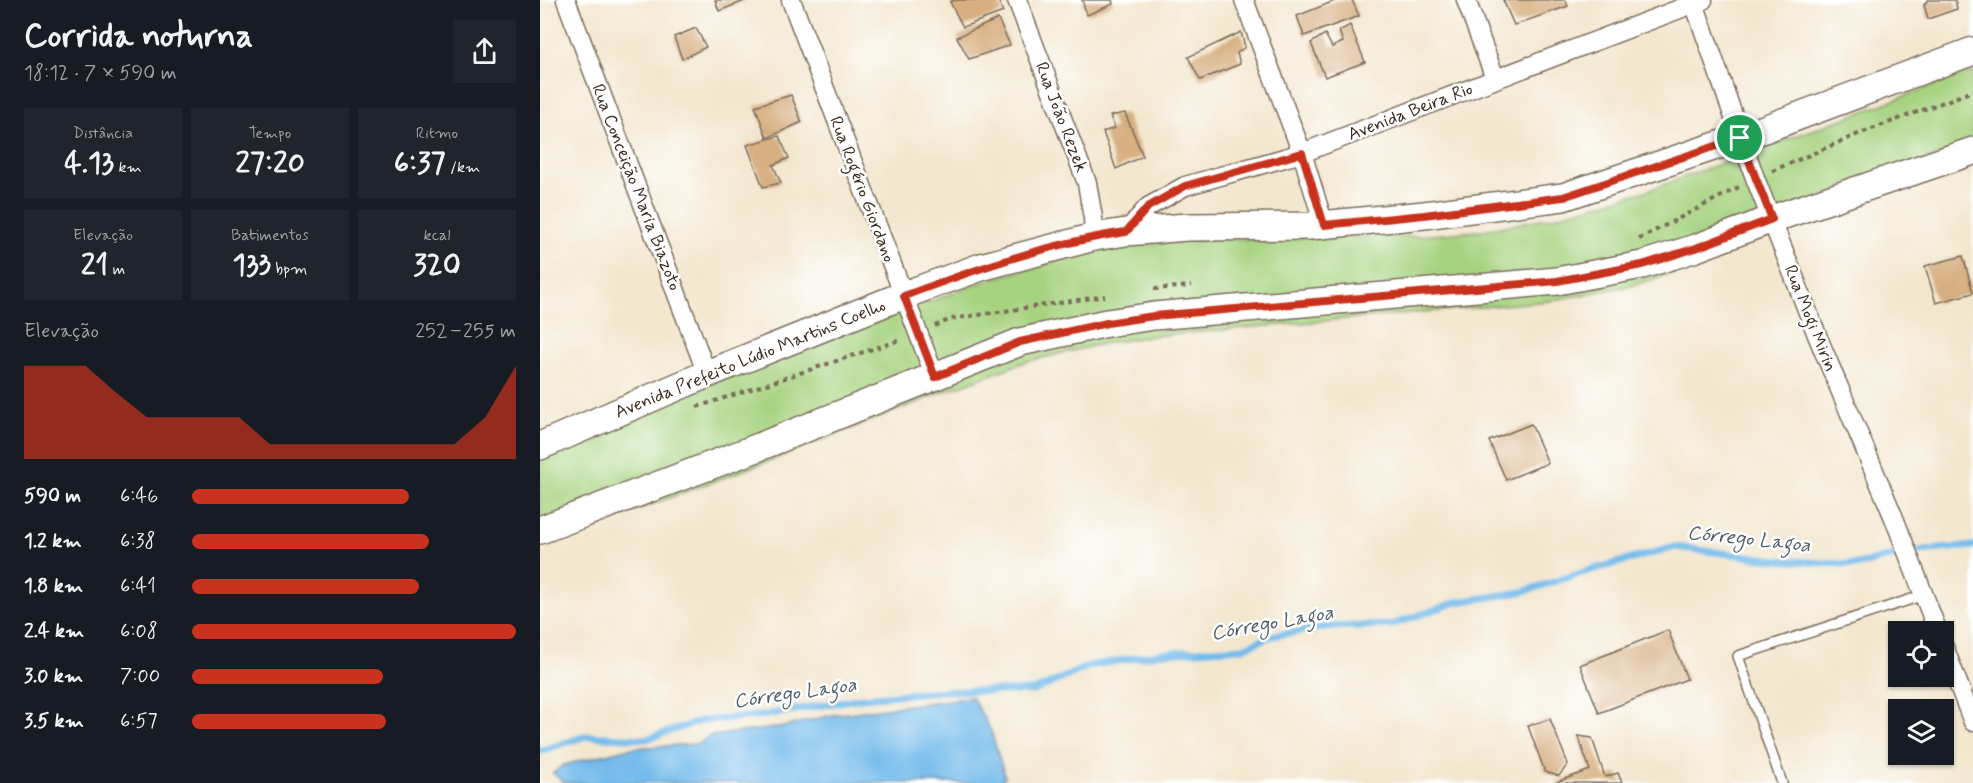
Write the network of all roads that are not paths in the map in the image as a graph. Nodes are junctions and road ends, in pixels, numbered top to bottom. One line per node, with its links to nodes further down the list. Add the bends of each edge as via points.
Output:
1 (566, 0): 17 (street, Rua Conceição Maria Biazoto)
2 (791, 0): 16 (street, Rua Rogério Giordano)
3 (1017, 0): 15 (street, Rua João Rezek, via 1088,183)
4 (1244, 0): 11 (street)
5 (1466, 0): 8 (street)
6 (1697, 1): 8 (street, Avenida Beira Rio); 9 (street, Rua Mogi Mirin)
7 (1973, 51): 9 (main road, Avenida Prefeito Lúdio Martins Coelho)
8 (1495, 78): 11 (street, Avenida Beira Rio)
9 (1740, 138): 12 (street, Rua Mogi Mirin); 13 (main road, Avenida Prefeito Lúdio Martins Coelho, via 1563,197)
10 (1973, 151): 12 (main road)
11 (1302, 153): 13 (street); 14 (street, Avenida Beira Rio, via 1185,186 1148,207)
12 (1772, 219): 18 (main road, via 1642,265 1557,281 1107,323 1020,342); 21 (street, Rua Mogi Mirin)
13 (1324, 225): 14 (main road, Avenida Prefeito Lúdio Martins Coelho)
14 (1126, 232): 15 (main road, Avenida Prefeito Lúdio Martins Coelho)
15 (1094, 237): 16 (main road, Avenida Prefeito Lúdio Martins Coelho, via 981,267)
16 (904, 296): 17 (main road, Avenida Prefeito Lúdio Martins Coelho); 18 (street, Rua Rogério Giordano)
17 (707, 374): 19 (main road, Avenida Prefeito Lúdio Martins Coelho)
18 (935, 377): 20 (main road)
19 (540, 446)
20 (540, 530)
21 (1921, 588): 22 (street, Rua Mogi Mirin); 25 (lane, via 1738,656)
22 (1934, 621)
23 (1954, 673): 24 (street)
24 (1973, 722)
25 (1782, 783)

